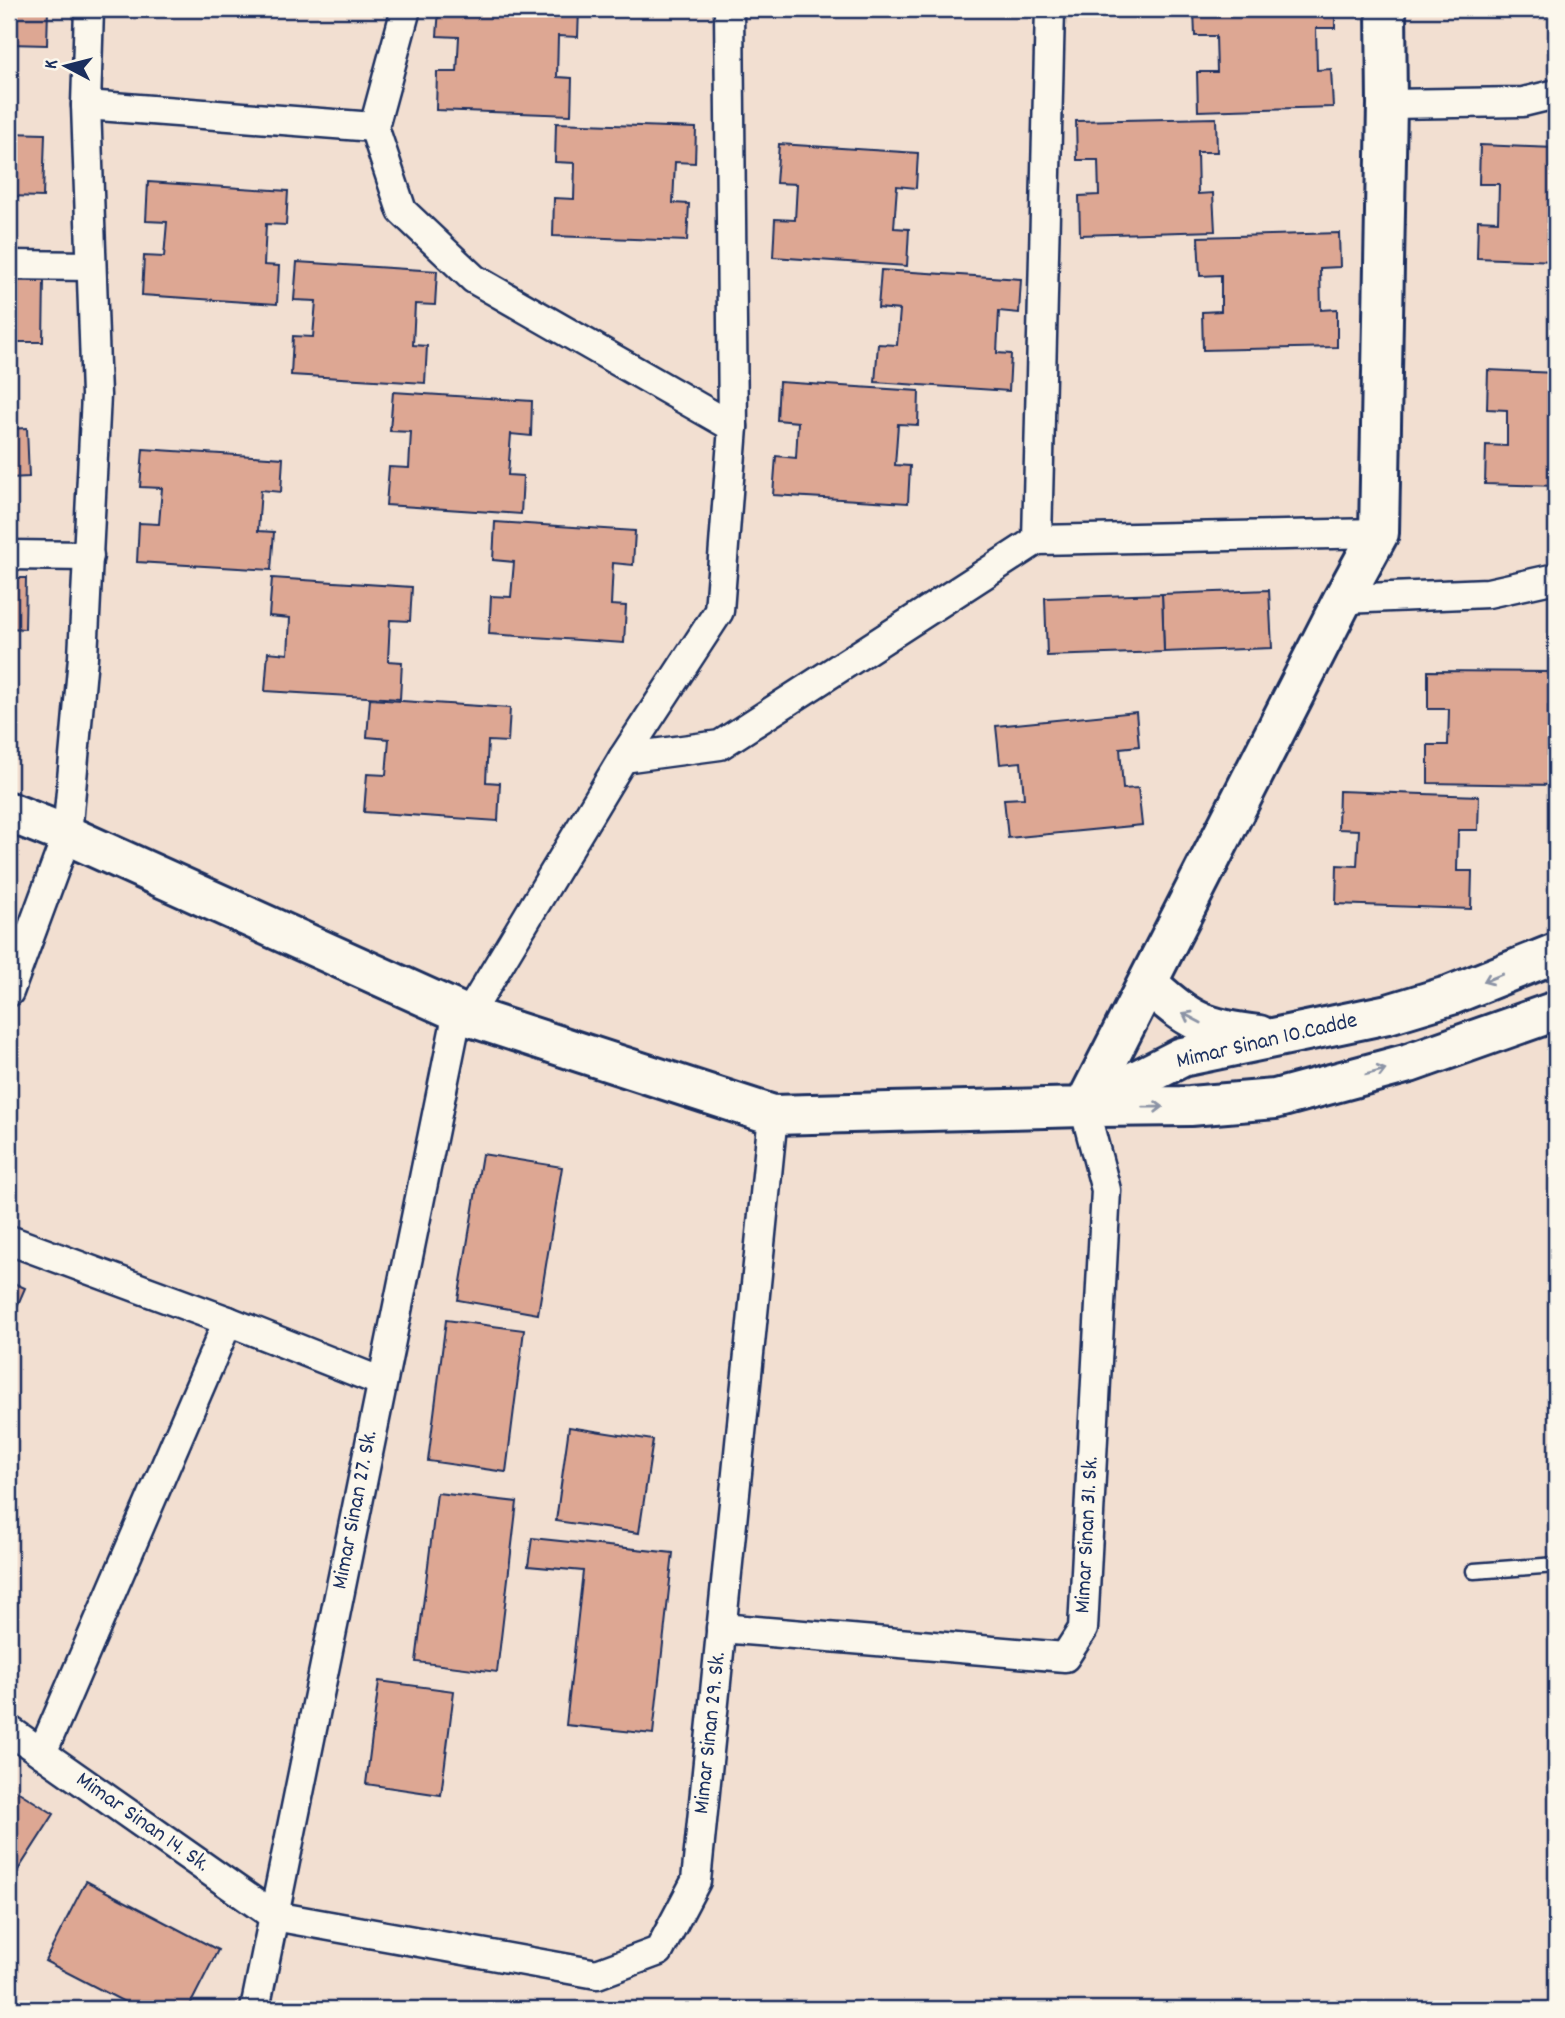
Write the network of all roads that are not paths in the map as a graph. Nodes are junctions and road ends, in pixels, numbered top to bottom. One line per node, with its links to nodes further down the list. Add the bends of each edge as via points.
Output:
1 (89, 9): 8 (street)
2 (406, 9): 9 (street)
3 (729, 9): 12 (street, Mimar Sinan 27. Sk.)
4 (1050, 9): 14 (street)
5 (1386, 9): 7 (street)
6 (1556, 94): 7 (street, via 1523,102)
7 (1387, 104): 13 (street)
8 (86, 105): 9 (street); 11 (street)
9 (374, 127): 12 (street, via 402,211 474,279)
10 (9, 265): 11 (street)
11 (91, 266): 16 (street, via 96,395)
12 (733, 427): 19 (street, Mimar Sinan 27. Sk., via 719,611)
13 (1379, 533): 14 (street); 18 (street)
14 (1037, 540): 19 (street, via 720,745)
15 (9, 555): 16 (street)
16 (89, 556): 21 (street)
17 (1556, 578): 18 (street, via 1488,593)
18 (1343, 599): 23 (street)
19 (623, 758): 26 (street, Mimar Sinan 27. Sk.)
20 (9, 812): 21 (street)
21 (67, 835): 24 (street); 26 (street)
22 (1556, 953): 27 (street, Mimar Sinan 10.Cadde, one-way to 27, via 1451,995)
23 (1148, 983): 27 (street, one-way to 23, via 1223,1031 1191,1019); 28 (street)
24 (9, 992)
25 (1556, 1011): 28 (street, Mimar Sinan 10.Cadde, one-way to 25, via 1275,1099 1409,1063)
26 (463, 1013): 29 (street); 32 (street, Mimar Sinan 27. Sk.)
27 (1282, 1038): 28 (street, Mimar Sinan 10.Cadde, via 1182,1057)
28 (1084, 1108): 29 (street); 35 (street, Mimar Sinan 31. Sk., via 1106,1190 1083,1629 1065,1657)
29 (773, 1115): 35 (street, Mimar Sinan 29. Sk.)
30 (9, 1240): 31 (street)
31 (228, 1321): 32 (street); 37 (street)
32 (382, 1382): 38 (street, Mimar Sinan 27. Sk.)
33 (1556, 1565): 34 (lane)
34 (1474, 1571)
35 (721, 1628): 38 (street, Mimar Sinan 29. Sk., via 696,1881 659,1951 597,1973)
36 (9, 1730): 37 (street, Mimar Sinan 14. Sk.)
37 (42, 1753): 38 (street, Mimar Sinan 14. Sk.)
38 (274, 1916): 39 (street, Mimar Sinan 27. Sk.)
39 (255, 2009)

